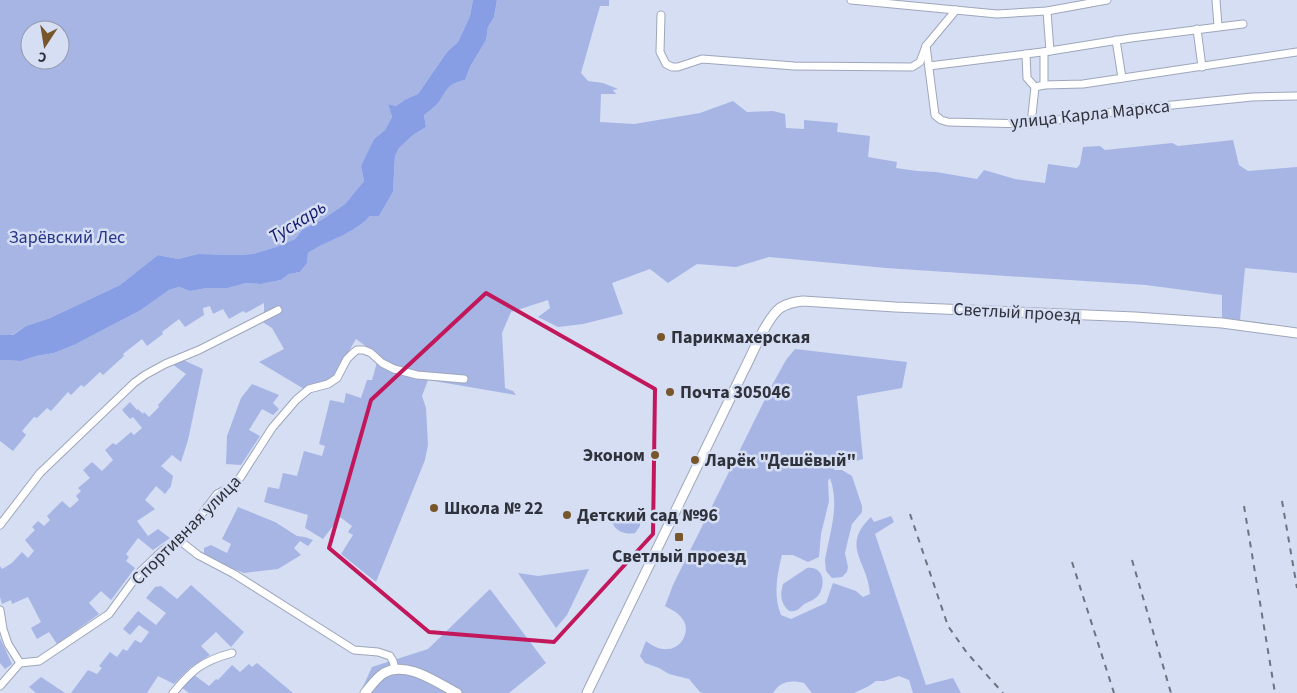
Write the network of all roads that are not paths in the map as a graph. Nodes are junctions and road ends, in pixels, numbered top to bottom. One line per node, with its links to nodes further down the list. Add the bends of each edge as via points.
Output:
1 (852, 0): 4 (street)
2 (1107, 0): 5 (street)
3 (1216, 0): 8 (street)
4 (956, 10): 5 (street, via 997,14); 11 (street)
5 (1047, 12): 12 (street)
6 (661, 15): 11 (street, via 660,52 666,64 672,67 702,59 794,66 912,67 920,62)
7 (1243, 24): 8 (street)
8 (1218, 26): 9 (street)
9 (1197, 29): 10 (street); 16 (street)
10 (1116, 40): 12 (street); 17 (street)
11 (926, 46): 15 (street, улица Карла Маркса)
12 (1047, 52): 14 (street); 18 (street)
13 (1297, 52): 16 (street, улица Карла Маркса)
14 (1026, 54): 15 (street); 19 (street, via 1026,78)
15 (928, 66): 21 (street, улица Карла Маркса, via 935,115 941,120)
16 (1202, 67): 17 (street, улица Карла Маркса)
17 (1122, 78): 18 (street, улица Карла Маркса)
18 (1044, 85): 19 (street, улица Карла Маркса)
19 (1035, 87): 21 (street)
20 (1297, 96): 21 (street, улица Карла Маркса, via 1252,97 1133,109)
21 (1031, 124)
22 (278, 310): 25 (street, via 165,364 134,383 40,473)
23 (1297, 333): 35 (street, Светлый проезд, via 1136,317 803,301 782,306 770,320 743,372)
24 (464, 379): 26 (street, Спортивная улица, via 417,375 394,369 372,353 357,350 347,359 337,378 309,389 296,400 272,428 236,484 217,494)
25 (0, 525)
26 (180, 540): 29 (street, Спортивная улица, via 162,551 139,573 109,614 40,661); 30 (street, via 198,555 354,650 390,656)
27 (0, 610): 29 (street, via 8,644)
28 (232, 653): 32 (street, via 206,661)
29 (20, 663): 31 (street)
30 (395, 670): 33 (street, via 380,677); 34 (street, via 406,669)
31 (0, 686)
32 (173, 693)
33 (365, 693)
34 (457, 693)
35 (587, 693)

